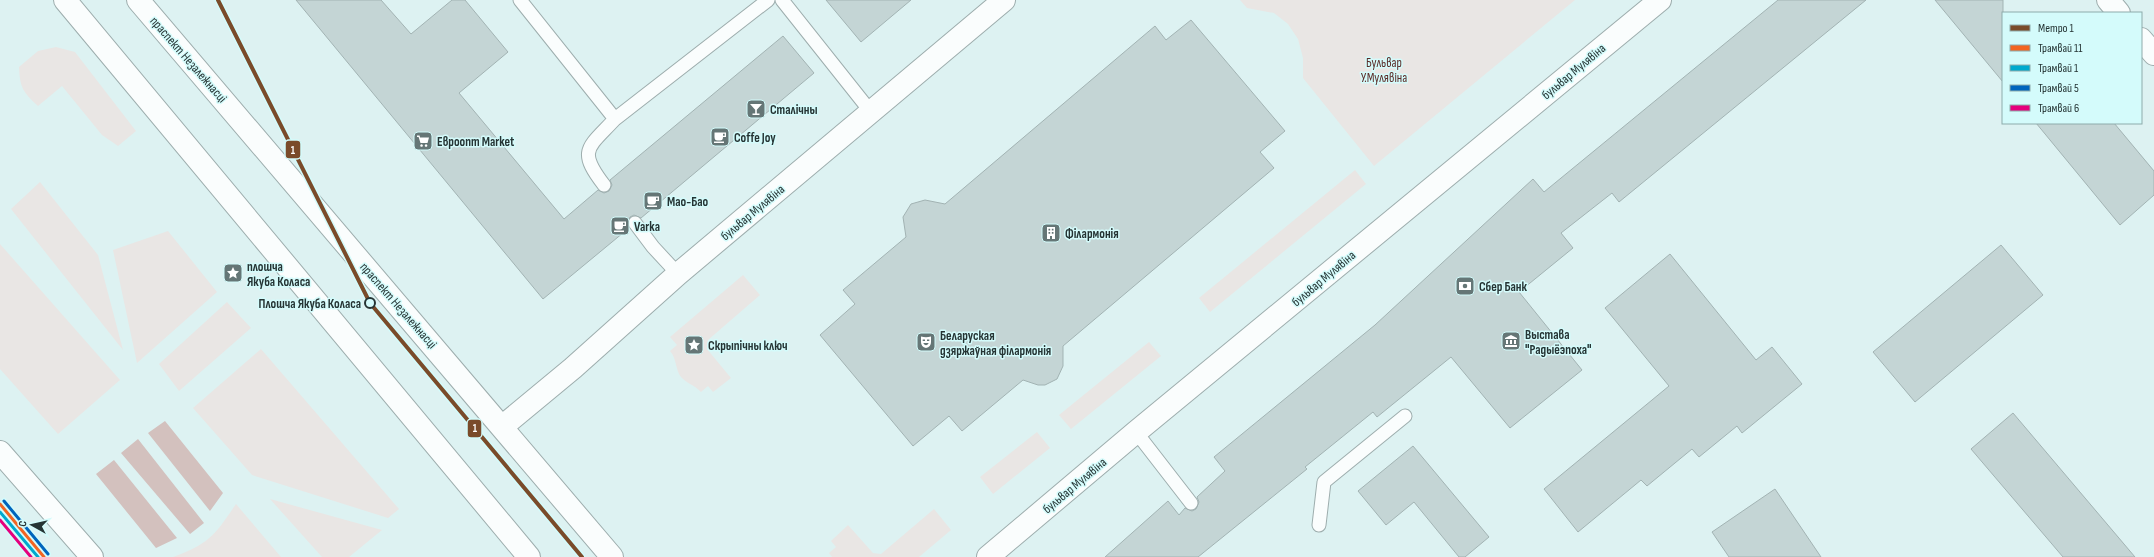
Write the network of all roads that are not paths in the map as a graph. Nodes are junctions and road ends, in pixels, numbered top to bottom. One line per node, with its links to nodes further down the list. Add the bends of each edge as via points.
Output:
1 (65, 0): 24 (main road)
2 (138, 0): 18 (main road, праспект Незалежнасці)
3 (520, 0): 13 (lane)
4 (768, 0): 13 (lane)
5 (782, 0): 12 (lane)
6 (1004, 0): 12 (main road, бульвар Мулявіна)
7 (1660, 0): 19 (main road, бульвар Мулявіна)
8 (2108, 0): 9 (main road)
9 (2118, 12)
10 (2142, 40): 11 (main road)
11 (2154, 54)
12 (870, 112): 16 (main road, бульвар Мулявіна)
13 (615, 119): 14 (lane, via 590,147 587,156 590,167)
14 (604, 185)
15 (635, 223): 16 (lane)
16 (678, 274): 18 (main road, бульвар Мулявіна, via 573,368)
17 (1406, 416): 22 (lane, via 1324,482)
18 (503, 426): 25 (main road, праспект Незалежнасці)
19 (1136, 432): 21 (lane); 26 (main road, бульвар Мулявіна)
20 (0, 452): 23 (main road)
21 (1191, 503)
22 (1319, 525)
23 (92, 557)
24 (529, 557)
25 (612, 557)
26 (988, 557)

